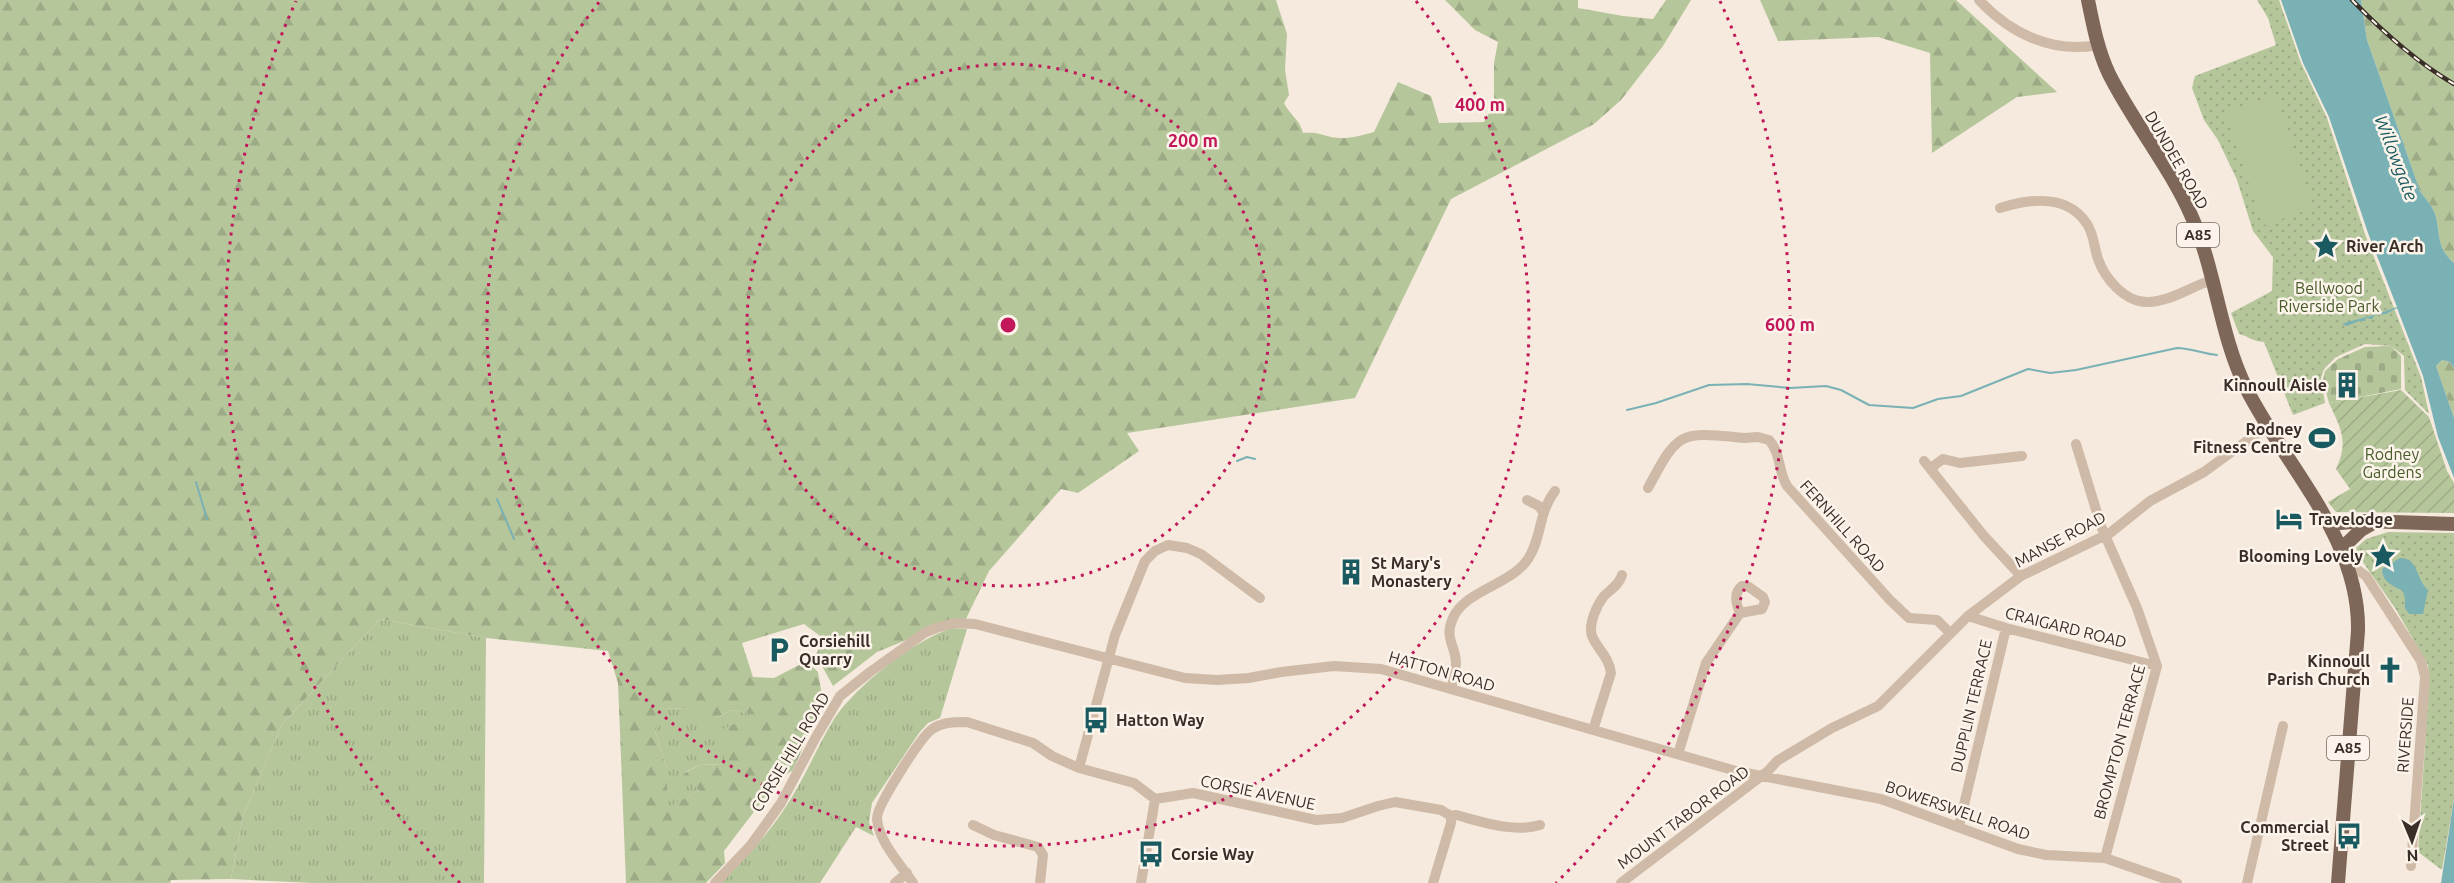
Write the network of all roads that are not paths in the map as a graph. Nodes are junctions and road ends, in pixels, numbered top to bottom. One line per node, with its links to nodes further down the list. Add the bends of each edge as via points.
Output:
1 (1979, 0): 3 (street, via 2003,23 2026,37 2052,44)
2 (2088, 0): 3 (main road, DUNDEE ROAD / A85)
3 (2098, 45): 5 (main road, DUNDEE ROAD / A85, via 2108,72 2192,216)
4 (2000, 208): 5 (street, via 2046,200 2076,212 2089,225 2098,261 2108,276 2119,291 2136,300 2170,298)
5 (2212, 280): 6 (main road, DUNDEE ROAD / A85, via 2232,354)
6 (2266, 427): 16 (main road, DUNDEE ROAD / A85); 18 (street, MANSE ROAD, via 2204,472 2150,501)
7 (2076, 444): 18 (street, BROMPTON TERRACE)
8 (2022, 456): 10 (street, via 1960,463 1943,459 1932,467)
9 (1924, 461): 10 (street)
10 (1934, 474): 21 (street)
11 (1648, 488): 26 (street, FERNHILL ROAD, via 1668,451 1687,436 1750,436 1769,440 1777,451 1787,486 1904,615 1937,620)
12 (1555, 491): 14 (street)
13 (1527, 500): 14 (street)
14 (1543, 512): 29 (street, via 1534,550 1527,561 1518,571 1463,605 1454,616 1449,636 1456,662)
15 (2375, 522): 16 (main road); 17 (main road); 19 (main road, via 2361,531)
16 (2329, 524): 19 (main road, DUNDEE ROAD / A85)
17 (2454, 524)
18 (2105, 535): 21 (street, MANSE ROAD); 28 (street, BROMPTON TERRACE)
19 (2342, 556): 41 (street, RIVERSIDE, via 2366,576 2421,661 2425,677); 52 (main road, DUNDEE ROAD / A85, via 2356,597 2358,631)
20 (1622, 575): 31 (street, via 1592,620 1592,635 1610,664 1611,673)
21 (2021, 576): 24 (street, MANSE ROAD)
22 (1260, 597): 27 (street, via 1201,554 1168,544 1146,561)
23 (1740, 614): 32 (street, via 1706,663)
24 (1968, 616): 25 (street, CRAIGARD ROAD); 26 (street, MANSE ROAD)
25 (2006, 628): 28 (street, CRAIGARD ROAD); 39 (street, DUPPLIN TERRACE)
26 (1950, 633): 34 (street, MANSE ROAD, via 1878,706 1777,761)
27 (1107, 659): 29 (street, HATTON ROAD, via 1185,678 1217,680 1354,666 1381,669); 33 (street); 43 (street, CORSIE HILL ROAD, via 975,624 954,623 926,632 840,696 781,803 751,845)
28 (2157, 666): 40 (street, BROMPTON TERRACE)
29 (1451, 689): 31 (street, HATTON ROAD)
30 (2283, 726): 51 (street)
31 (1593, 730): 32 (street, HATTON ROAD)
32 (1678, 754): 34 (street, HATTON ROAD)
33 (1079, 768): 35 (street, via 1134,783); 42 (street, via 1033,743 967,722 944,723 931,730 876,815 881,836)
34 (1763, 775): 39 (street, BOWERSWELL ROAD, via 1881,799); 49 (street, MOUNT TABOR ROAD)
35 (1155, 799): 36 (street, CORSIE AVENUE, via 1193,793 1316,820 1340,818 1395,802 1441,810); 47 (street)
36 (1451, 816): 38 (street, CORSIE AVENUE, via 1506,827); 48 (street)
37 (973, 825): 46 (street, via 1038,847 1044,861)
38 (1540, 825)
39 (1959, 826): 40 (street, BOWERSWELL ROAD, via 2028,851)
40 (2105, 858): 50 (street, BOWERSWELL ROAD)
41 (2411, 866)
42 (907, 873): 44 (street); 45 (street)
43 (715, 883)
44 (895, 883)
45 (913, 883)
46 (1040, 883)
47 (1141, 883)
48 (1433, 883)
49 (1621, 883)
50 (2177, 883)
51 (2247, 883)
52 (2338, 883)

